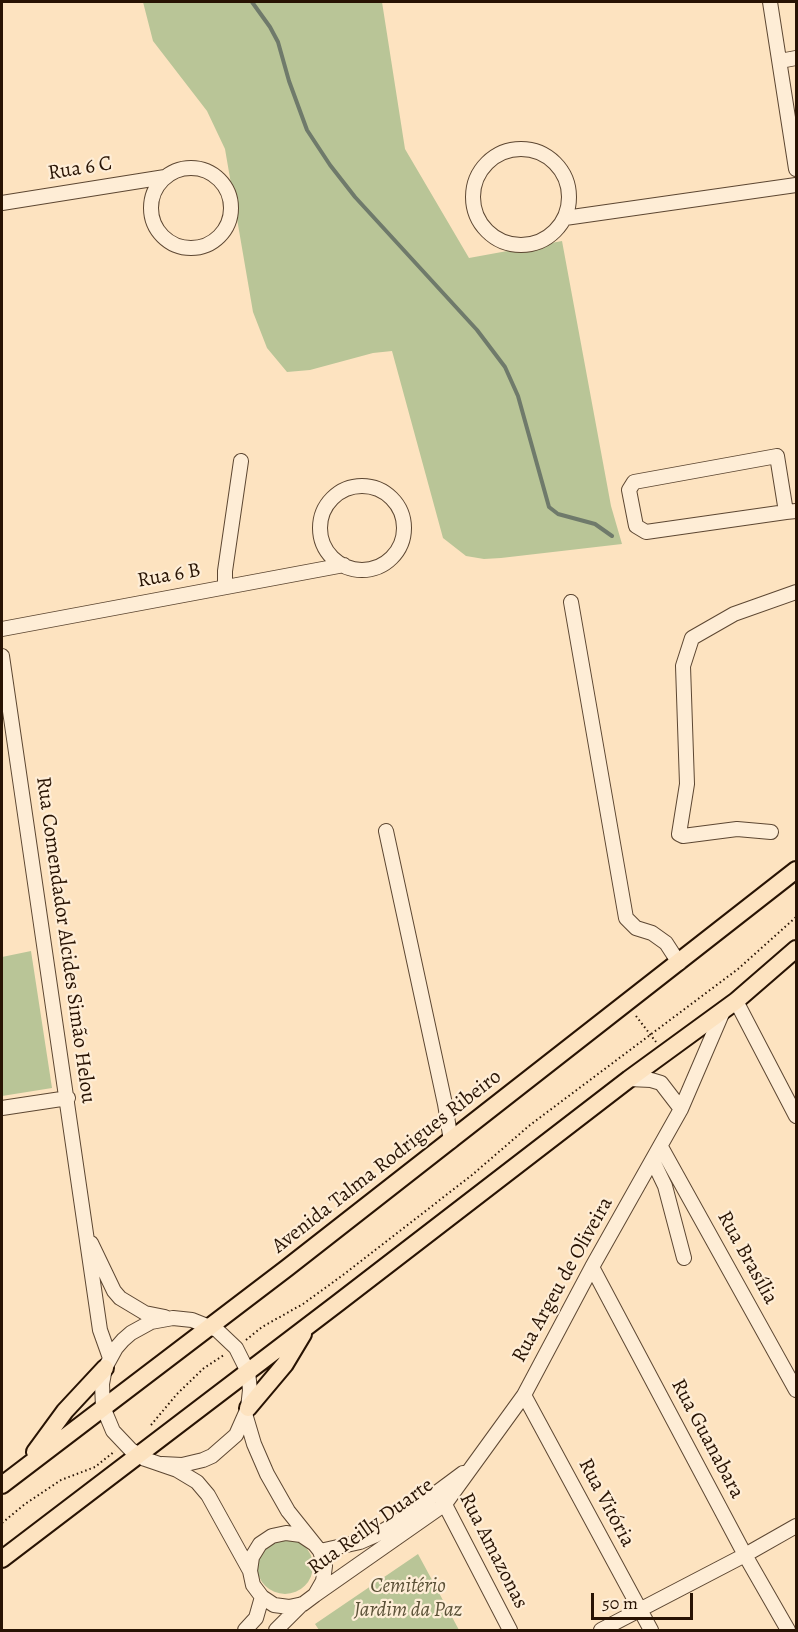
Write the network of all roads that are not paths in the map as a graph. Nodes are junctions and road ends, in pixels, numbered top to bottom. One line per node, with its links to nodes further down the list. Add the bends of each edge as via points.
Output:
1 (770, 2): 3 (street)
2 (796, 58): 3 (street)
3 (780, 61): 4 (street)
4 (796, 169)
5 (165, 177): 5 (street, Rua 6 C, via 153,193 150,212 160,236 171,244 190,248 220,237 231,212 225,186 216,176 190,167); 7 (street, Rua 6 C)
6 (796, 185): 8 (street)
7 (2, 202)
8 (565, 218): 8 (street, via 569,206 568,181 558,165 543,153 518,148 506,151 494,156 478,176 473,194 475,213 489,233 500,240 512,244 537,243 558,229)
9 (241, 461): 12 (street)
10 (791, 511): 10 (street, via 646,532 636,526 629,490 634,482 777,456)
11 (344, 566): 11 (street, Rua 6 B, via 371,569 395,555 404,529 400,509 387,494 374,488 354,487 335,496 326,507 321,533 333,558); 12 (street, Rua 6 B)
12 (225, 587): 15 (street, Rua 6 B)
13 (796, 592): 18 (street, via 734,614 692,638 682,666 687,784 680,834 737,829)
14 (571, 602): 21 (street, via 626,918 636,928 666,943)
15 (2, 629)
16 (2, 656): 24 (street, Rua Comendador Alcides Simão Helou)
17 (386, 831): 28 (street)
18 (771, 832)
19 (796, 870): 21 (main road, Avenida Talma Rodrigues Ribeiro)
20 (796, 949): 22 (main road)
21 (679, 963): 28 (main road, Avenida Talma Rodrigues Ribeiro)
22 (730, 1005): 23 (main road); 26 (street, Rua Argeu de Oliveira); 27 (street)
23 (629, 1078): 26 (street, via 661,1083); 36 (main road)
24 (68, 1098): 25 (street); 31 (street, Rua Comendador Alcides Simão Helou)
25 (2, 1108)
26 (681, 1110): 29 (street, Rua Argeu de Oliveira)
27 (796, 1116)
28 (451, 1141): 35 (main road, Avenida Talma Rodrigues Ribeiro)
29 (661, 1147): 30 (street, Rua Argeu de Oliveira); 39 (street, Rua Brasília)
30 (653, 1161): 32 (street, via 665,1186); 33 (street, Rua Argeu de Oliveira)
31 (85, 1231): 34 (street, Rua Comendador Alcides Simão Helou, via 120,1298 146,1313); 37 (street, Rua Comendador Alcides Simão Helou)
32 (684, 1258)
33 (592, 1267): 40 (street, Rua Argeu de Oliveira); 52 (street, Rua Guanabara)
34 (173, 1318): 35 (street, Rua Comendador Alcides Simão Helou); 37 (street, via 141,1327 123,1340)
35 (209, 1326): 38 (street, via 236,1348); 41 (main road, Avenida Talma Rodrigues Ribeiro)
36 (307, 1327): 38 (main road); 42 (main road, via 285,1364)
37 (108, 1363): 41 (street, via 102,1383); 46 (main road, via 65,1411)
38 (248, 1372): 42 (street); 43 (main road)
39 (796, 1390)
40 (524, 1395): 45 (street, Rua Argeu de Oliveira); 58 (street, Rua Vitória)
41 (103, 1407): 43 (street, via 124,1445); 46 (main road, Avenida Talma Rodrigues Ribeiro)
42 (247, 1412): 44 (street, via 229,1443 212,1456 182,1465); 51 (street, via 254,1444 267,1474 288,1511)
43 (138, 1455): 44 (street); 53 (main road)
44 (162, 1464): 54 (street, via 189,1476 208,1495)
45 (474, 1465): 48 (street, Rua Reilly Duarte); 49 (street, Rua Reilly Duarte)
46 (23, 1468): 47 (main road, Avenida Talma Rodrigues Ribeiro)
47 (2, 1485)
48 (438, 1491): 49 (street, Rua Amazonas); 51 (street, Rua Reilly Duarte, via 393,1525 360,1542)
49 (445, 1504): 55 (street, Rua Reilly Duarte); 61 (street, Rua Amazonas)
50 (796, 1526): 52 (street)
51 (316, 1547): 54 (street, via 301,1535 272,1536 260,1544); 55 (street, via 325,1566)
52 (745, 1555): 58 (street); 64 (street, Rua Guanabara)
53 (2, 1558)
54 (250, 1571): 56 (street)
55 (315, 1595): 57 (street)
56 (260, 1604): 57 (street); 59 (street); 60 (street)
57 (303, 1604): 60 (street, Rua Reilly Duarte)
58 (640, 1610): 62 (street); 63 (street, Rua Vitória)
59 (245, 1630)
60 (275, 1630)
61 (510, 1630)
62 (601, 1630)
63 (651, 1630)
64 (788, 1630)

